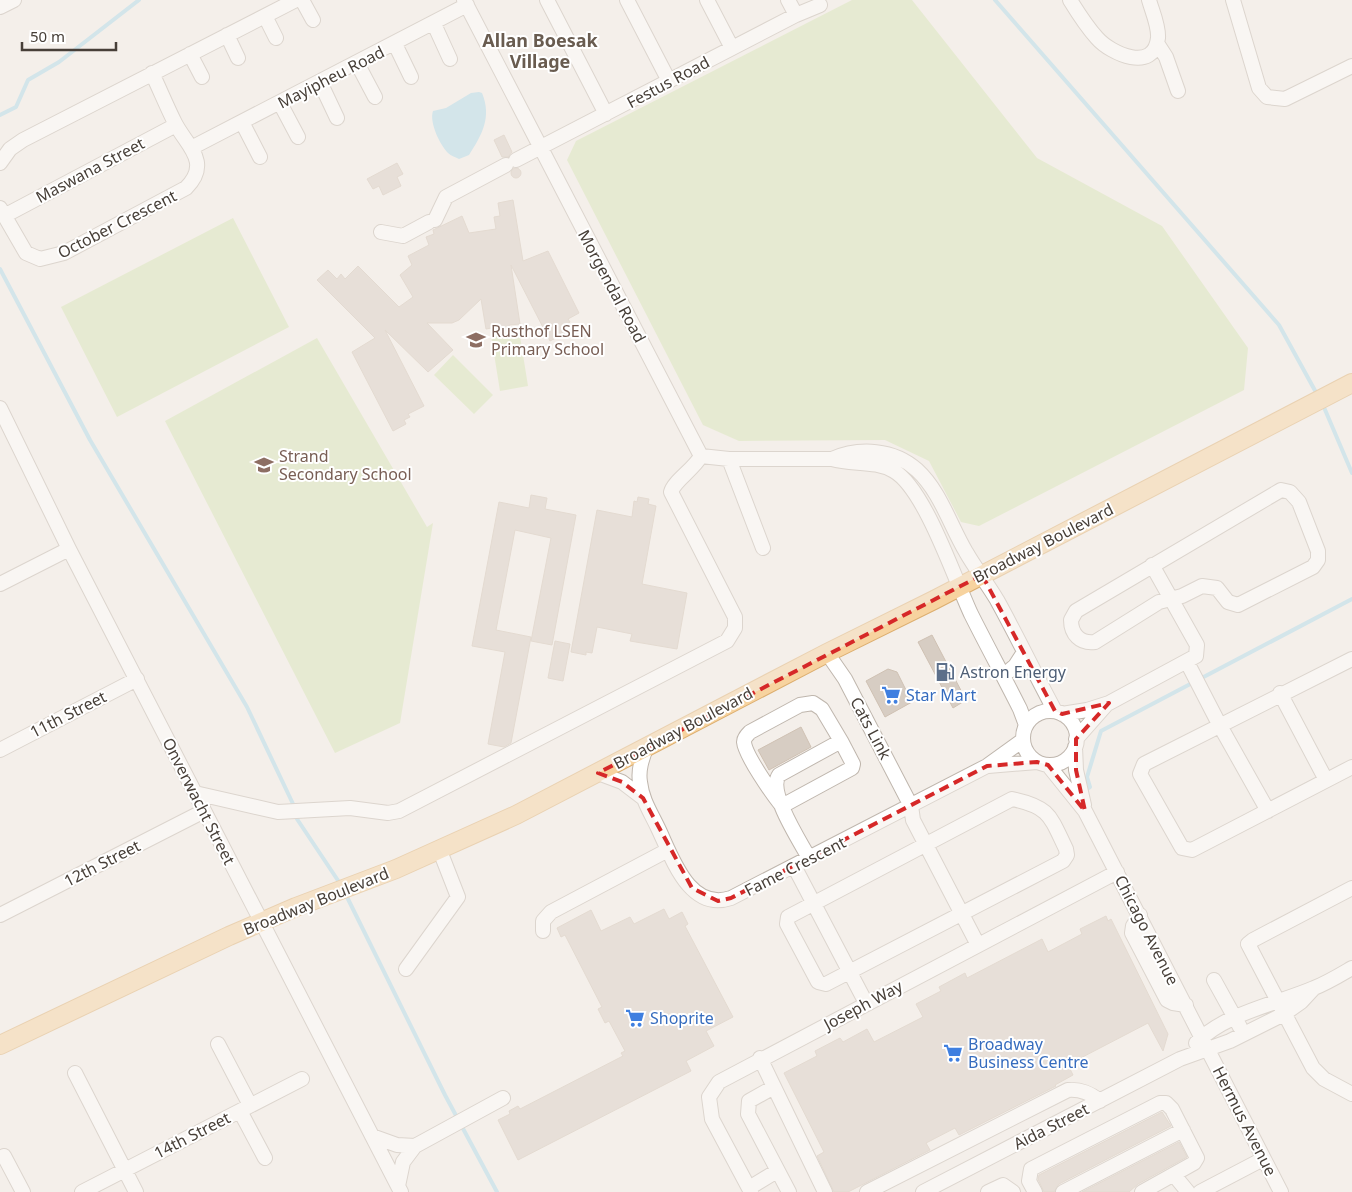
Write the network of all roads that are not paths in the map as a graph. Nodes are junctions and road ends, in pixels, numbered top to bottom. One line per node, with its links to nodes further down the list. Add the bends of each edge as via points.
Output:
1 (14, 0): 13 (street)
2 (296, 0): 15 (street)
3 (302, 0): 16 (street)
4 (547, 0): 36 (street)
5 (627, 0): 31 (street)
6 (707, 0): 22 (street)
7 (788, 0): 14 (street)
8 (1070, 0): 20 (street, via 1097,39 1115,52 1141,58 1150,53)
9 (1149, 0): 20 (street, via 1158,34)
10 (1233, 0): 27 (street, via 1259,88 1267,97 1285,100)
11 (466, 3): 17 (street, Mayipheu Road); 42 (street, Morgendal Road)
12 (820, 5): 14 (street, Festus Road)
13 (0, 7)
14 (796, 15): 22 (street, Festus Road)
15 (265, 16): 18 (street); 19 (street)
16 (313, 20)
17 (434, 24): 21 (street, Mayipheu Road); 25 (street)
18 (228, 35): 23 (street); 24 (street)
19 (276, 38)
20 (1157, 43): 33 (street, via 1166,57)
21 (395, 44): 26 (street, Mayipheu Road); 30 (street)
22 (732, 48): 31 (street, Festus Road)
23 (190, 54): 28 (street); 29 (street)
24 (238, 58)
25 (450, 59)
26 (357, 63): 32 (street, Mayipheu Road); 34 (street)
27 (1352, 66)
28 (152, 73): 39 (street); 44 (street, via 23,140 10,149)
29 (202, 76)
30 (411, 77)
31 (669, 81): 36 (street, Festus Road)
32 (320, 82): 35 (street, Mayipheu Road); 37 (street)
33 (1178, 91)
34 (374, 97)
35 (280, 103): 38 (street, Mayipheu Road); 40 (street)
36 (606, 114): 42 (street, Festus Road)
37 (337, 118)
38 (242, 122): 41 (street, Mayipheu Road); 43 (street)
39 (176, 125): 41 (street); 45 (street, Maswana Street)
40 (298, 137)
41 (193, 147): 45 (street, October Crescent, via 197,166 192,183 186,188 51,258 40,259 26,253)
42 (540, 148): 46 (street, Festus Road, via 446,197 432,221 403,236); 50 (street, Morgendal Road)
43 (260, 157)
44 (0, 163)
45 (2, 212)
46 (381, 232)
47 (1349, 385): 56 (main road, Broadway Boulevard)
48 (0, 408): 49 (street, Onverwacht Street)
49 (3, 423): 54 (street, Onverwacht Street)
50 (701, 456): 51 (street); 81 (street, via 671,492 735,617 735,628 727,641 399,811 388,813 350,808 278,812)
51 (729, 459): 52 (street); 53 (street)
52 (832, 459): 56 (street, via 845,453 876,452 902,460 916,470 932,488 966,553); 58 (street, via 882,465 905,480 914,491)
53 (763, 548)
54 (69, 549): 57 (street); 65 (street, Onverwacht Street)
55 (1152, 565): 59 (street); 59 (street, via 1076,611 1071,625 1075,635 1082,646 1095,642 1159,602); 59 (street, via 1276,491 1290,492 1297,498 1318,551 1318,560 1313,567 1238,605 1228,602 1217,588 1208,585)
56 (982, 575): 58 (main road, Broadway Boulevard); 60 (street)
57 (0, 584)
58 (960, 586): 61 (main road, Broadway Boulevard); 64 (street)
59 (1171, 599): 63 (street, via 1197,645)
60 (1024, 652): 64 (street); 68 (street)
61 (827, 653): 74 (main road, Broadway Boulevard); 84 (street, Cats Link, via 845,679)
62 (1352, 659): 66 (street)
63 (1193, 673): 67 (street); 69 (street)
64 (1003, 676): 70 (street)
65 (137, 679): 75 (street, 11th Street); 81 (street, Onverwacht Street)
66 (1280, 694): 69 (street); 80 (street)
67 (1108, 702): 68 (street, via 1086,710); 73 (street)
68 (1058, 712): 70 (street, via 1038,713); 73 (street, via 1072,723)
69 (1219, 724): 85 (street); 85 (street, via 1144,764 1141,778 1182,848 1197,848)
70 (1026, 725): 71 (street)
71 (1023, 740): 76 (street, via 1027,753); 77 (street, Fame Crescent)
72 (841, 742): 83 (street, via 779,775 775,785); 83 (street, via 853,764 851,770); 83 (street, via 822,709 813,703 800,705 747,734 744,743 755,766)
73 (1076, 743): 76 (street, via 1062,762); 87 (street, Chicago Avenue, via 1076,770)
74 (646, 748): 79 (main road, Broadway Boulevard); 82 (street, Fame Crescent, via 639,776)
75 (0, 750)
76 (1042, 763): 77 (street, Fame Crescent); 87 (street, Chicago Avenue)
77 (987, 766): 84 (street, Fame Crescent)
78 (1352, 767): 80 (street)
79 (598, 773): 82 (street, Fame Crescent, via 622,782); 90 (main road, Broadway Boulevard)
80 (1326, 780): 85 (street)
81 (195, 793): 86 (street, Onverwacht Street)
82 (643, 798): 89 (street, Fame Crescent)
83 (782, 806): 91 (street)
84 (911, 806): 88 (street, Cats Link, via 913,820); 91 (street, Fame Crescent)
85 (1268, 810)
86 (204, 811): 97 (street, 12th Street); 98 (street, Onverwacht Street)
87 (1085, 811): 93 (street, Chicago Avenue)
88 (926, 844): 95 (street); 96 (street, Cats Link); 96 (street, via 1012,800 1044,810 1050,817 1066,849 1066,858)
89 (668, 850): 92 (street, Fame Crescent, via 692,888 718,901 732,898); 99 (street, via 551,912 543,921)
90 (440, 851): 98 (main road, Broadway Boulevard); 101 (street, via 458,896)
91 (809, 858): 92 (street, Fame Crescent)
92 (794, 866): 95 (street)
93 (1117, 872): 100 (street, Joseph Way); 111 (street, Chicago Avenue)
94 (1352, 888): 106 (street, via 1249,942)
95 (814, 903): 103 (street); 103 (street, via 790,916 787,924 818,982 826,984)
96 (961, 914): 100 (street, Cats Link); 103 (street)
97 (0, 915)
98 (262, 921): 113 (main road, Broadway Boulevard); 125 (street, Onverwacht Street)
99 (543, 931)
100 (978, 945): 107 (street, Joseph Way)
101 (406, 970)
102 (1351, 971): 105 (street)
103 (850, 972): 107 (street)
104 (1214, 980): 109 (street)
105 (1314, 988): 106 (street, Aida Street); 108 (street, Aida Street)
106 (1276, 1000): 108 (street); 109 (street, Aida Street)
107 (866, 1003): 115 (street, Joseph Way)
108 (1284, 1014): 110 (street, Aida Street); 120 (street, via 1313,1068 1324,1079)
109 (1236, 1019): 110 (street); 111 (street, Aida Street)
110 (1244, 1034): 114 (street, Aida Street)
111 (1202, 1036): 114 (street, Chicago Avenue); 116 (street, Aida Street)
112 (218, 1044): 123 (street)
113 (0, 1045)
114 (1209, 1050): 116 (street, Aida Street); 129 (street, Hermus Avenue)
115 (760, 1058): 119 (street); 134 (street, Joseph Way, via 719,1082 709,1097 712,1119)
116 (1180, 1059): 122 (street, Aida Street)
117 (75, 1073): 130 (street)
118 (302, 1079): 123 (street, 14th Street)
119 (774, 1087): 131 (street, via 749,1100 748,1110); 139 (street)
120 (1352, 1094)
121 (503, 1098): 126 (street)
122 (1100, 1101): 140 (street, via 1078,1089 1068,1090); 141 (street, Aida Street)
123 (245, 1108): 128 (street); 130 (street, 14th Street)
124 (1183, 1130): 132 (street, via 1196,1158 1194,1163); 144 (street, via 1169,1105 1160,1104 1031,1169 1028,1176); 145 (street)
125 (372, 1136): 126 (street, via 397,1145); 133 (street, Onverwacht Street)
126 (415, 1146): 133 (street, via 403,1162)
127 (4, 1156): 135 (street)
128 (265, 1158)
129 (1263, 1159): 148 (street); 149 (street, Hermus Avenue)
130 (124, 1170): 136 (street, 14th Street); 137 (street)
131 (778, 1171): 134 (street); 138 (street)
132 (1174, 1175): 146 (street); 147 (street)
133 (400, 1189)
134 (750, 1190)
135 (23, 1192)
136 (82, 1192)
137 (136, 1192)
138 (789, 1192)
139 (825, 1192)
140 (867, 1192)
141 (923, 1192)
142 (988, 1192): 143 (street, via 1003,1185)
143 (1013, 1192)
144 (1035, 1192)
145 (1064, 1192)
146 (1142, 1192)
147 (1188, 1192)
148 (1200, 1192)
149 (1281, 1192)

